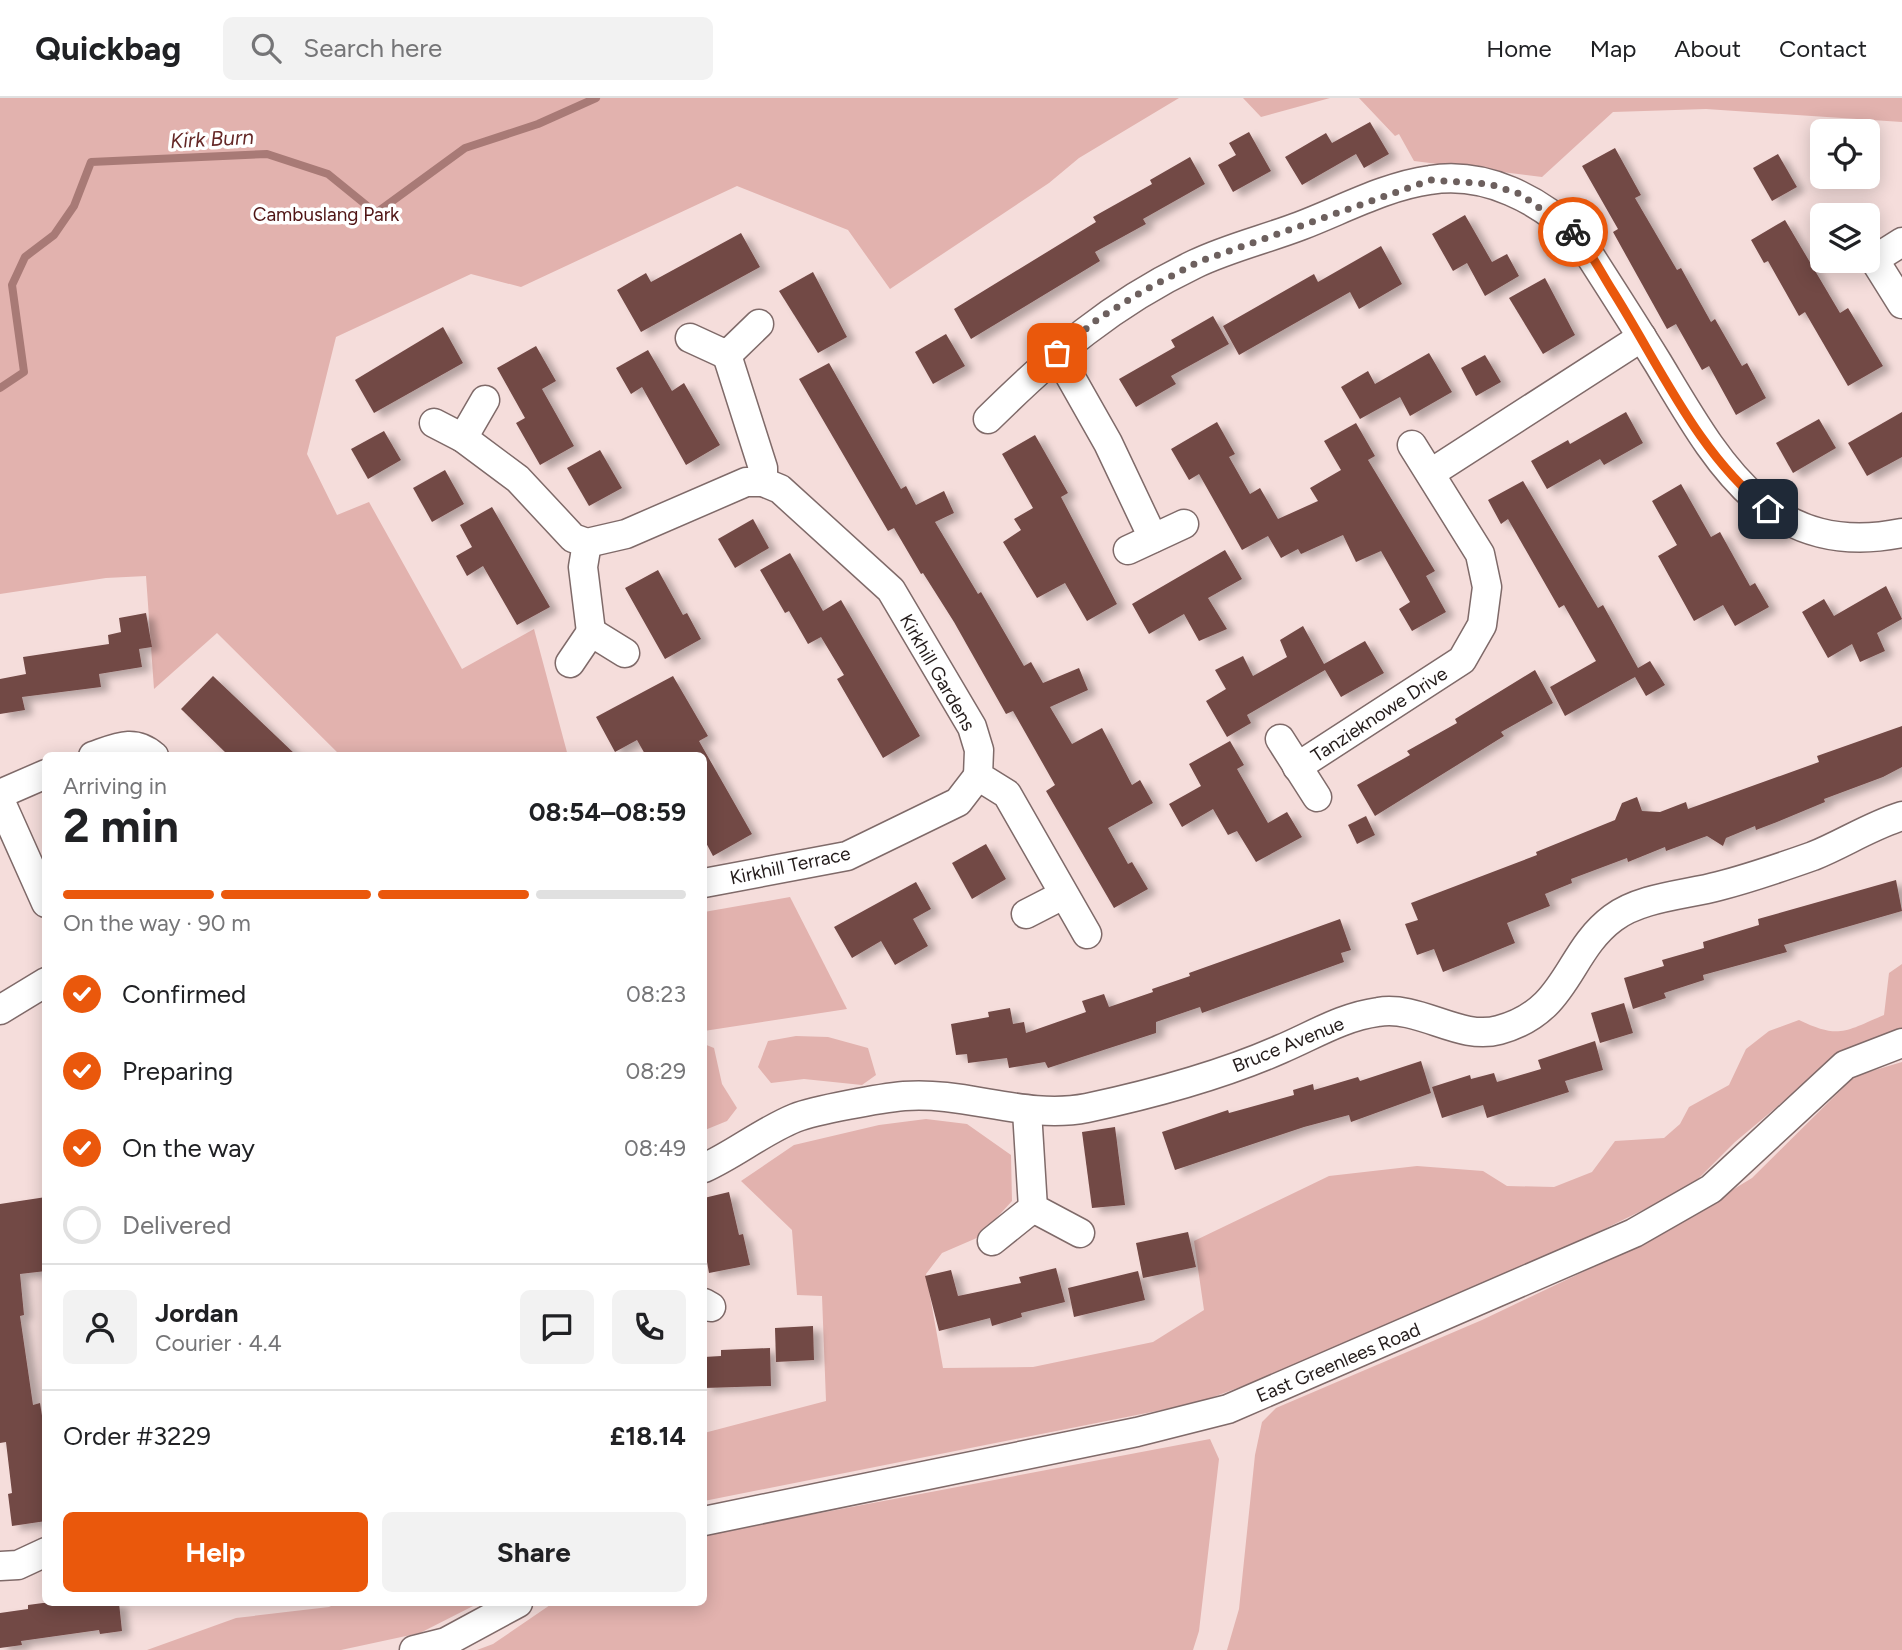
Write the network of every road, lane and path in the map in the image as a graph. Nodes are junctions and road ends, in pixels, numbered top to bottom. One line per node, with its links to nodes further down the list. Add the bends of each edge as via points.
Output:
1 (1902, 242): 2 (street)
2 (1880, 251)
3 (1880, 269): 4 (street)
4 (1902, 304)
5 (759, 324): 9 (street)
6 (1642, 337): 8 (street, via 1578,237 1564,223 1520,194 1489,184 1431,180 1198,262 1098,319); 15 (street); 18 (street, via 1700,433 1741,488 1768,509 1801,528 1834,534 1868,538)
7 (690, 338): 9 (street)
8 (1057, 353): 11 (street); 17 (street, via 1102,431 1140,544)
9 (727, 355): 16 (street, via 763,468)
10 (485, 400): 13 (street)
11 (988, 419)
12 (434, 423): 13 (street)
13 (463, 438): 19 (street, via 518,479 573,538)
14 (1412, 445): 15 (street, Tanzieknowe Drive)
15 (1431, 473): 26 (street, Tanzieknowe Drive, via 1480,554 1487,587 1477,638 1462,660 1435,680)
16 (763, 482): 19 (street, via 746,482 626,534); 28 (street, Kirkhill Gardens, via 780,489 891,590 972,727 979,750)
17 (1184, 524)
18 (1902, 533)
19 (587, 543): 20 (street, via 583,567)
20 (591, 632): 21 (street); 22 (street)
21 (625, 653)
22 (570, 663)
23 (1280, 739): 26 (street, Tanzieknowe Drive)
24 (104, 752): 25 (street, via 123,745 143,746)
25 (150, 752)
26 (1297, 767): 30 (street, Tanzieknowe Drive)
27 (42, 776): 29 (street)
28 (978, 776): 33 (street, Kirkhill Terrace, via 958,802 847,856); 35 (street, via 1007,794)
29 (0, 794)
30 (1317, 797)
31 (0, 800): 34 (street)
32 (1902, 816): 41 (street, Bruce Avenue, via 1878,823 1816,855 1721,886 1640,905 1614,917 1596,934 1547,1006 1496,1031 1469,1030 1419,1014 1380,1011 1339,1021 1281,1049 1160,1090 1083,1109)
33 (707, 882)
34 (42, 894)
35 (1063, 895): 36 (street); 37 (street)
36 (1026, 914)
37 (1087, 934)
38 (42, 984): 39 (street)
39 (0, 1010)
40 (1902, 1043): 46 (street, East Greenlees Road, via 1845,1065 1711,1189 1634,1233 1228,1409)
41 (1027, 1111): 42 (street, Bruce Avenue, via 905,1096 799,1116); 43 (street)
42 (707, 1167)
43 (1033, 1209): 44 (street); 45 (street)
44 (1080, 1233)
45 (992, 1241)
46 (707, 1520)
47 (42, 1554): 48 (street, via 18,1565)
48 (0, 1566)
49 (512, 1606): 50 (street, via 446,1642)
50 (414, 1650)

